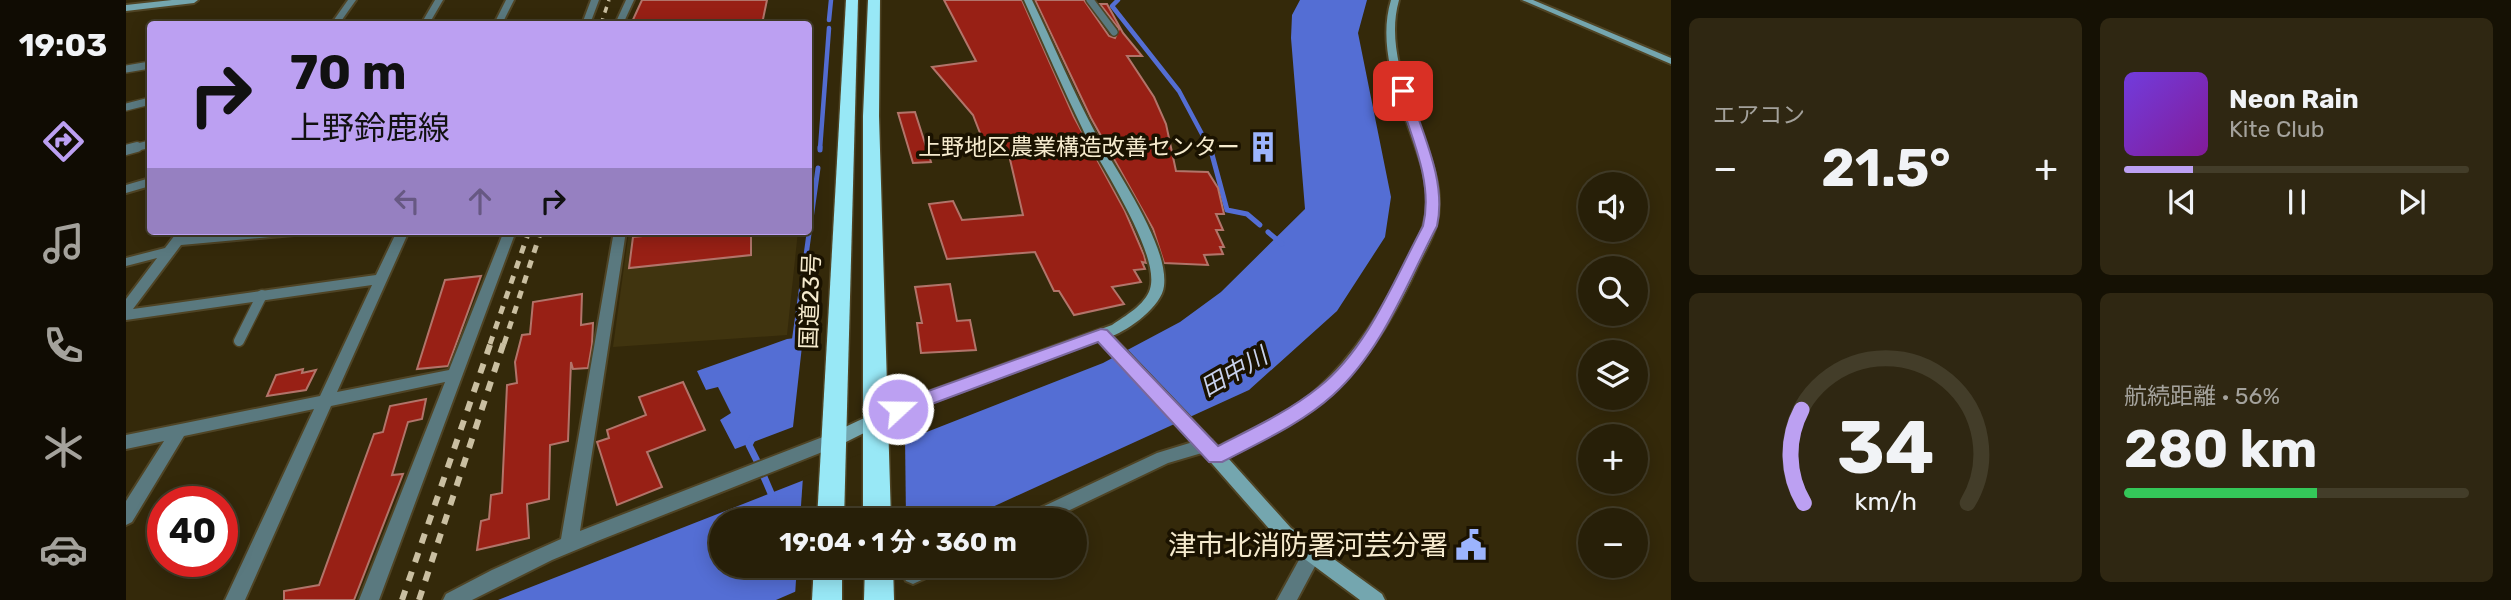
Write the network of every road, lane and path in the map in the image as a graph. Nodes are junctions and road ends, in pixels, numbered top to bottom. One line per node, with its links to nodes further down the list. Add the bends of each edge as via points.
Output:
1 (194, 0): 13 (street)
2 (352, 0): 14 (street)
3 (439, 0): 15 (street)
4 (510, 0): 16 (street)
5 (595, 0): 17 (street)
6 (630, 0): 18 (street)
7 (852, 0): 46 (highway, 国道23号)
8 (874, 0): 43 (highway)
9 (1028, 0): 39 (street, via 1091,135 1136,213 1158,271 1157,290 1142,310 1117,329)
10 (1090, 0): 19 (lane)
11 (1395, 0): 47 (street, via 1388,26 1433,189 1430,226 1366,346 1328,390 1297,413)
12 (1526, 0): 20 (street)
13 (127, 9)
14 (337, 21)
15 (427, 21)
16 (500, 21)
17 (587, 21)
18 (620, 21)
19 (1114, 32)
20 (1671, 61)
21 (147, 66): 22 (lane)
22 (126, 69)
23 (147, 102): 24 (lane)
24 (126, 107)
25 (147, 145): 26 (lane)
26 (126, 150)
27 (147, 183): 28 (street)
28 (126, 189)
29 (247, 235): 33 (street)
30 (401, 235): 35 (street)
31 (508, 235): 41 (street)
32 (619, 235): 52 (street)
33 (176, 241): 34 (street); 37 (street)
34 (126, 262)
35 (382, 279): 36 (street); 42 (street)
36 (262, 295): 38 (street); 40 (lane)
37 (126, 309)
38 (126, 316)
39 (1101, 334): 43 (street); 47 (street)
40 (239, 341)
41 (456, 374): 42 (street); 56 (street)
42 (327, 400): 44 (street); 55 (street)
43 (875, 426): 46 (street); 49 (highway)
44 (179, 431): 45 (street); 51 (street)
45 (126, 442)
46 (833, 445): 48 (highway, 国道23号); 52 (street)
47 (1207, 446): 50 (street, via 1163,458); 53 (street, via 1285,534)
48 (830, 508)
49 (877, 508)
50 (1057, 508)
51 (126, 517)
52 (569, 545): 57 (street)
53 (1312, 555): 59 (street); 60 (street)
54 (828, 578): 58 (highway)
55 (235, 600)
56 (369, 600)
57 (453, 600)
58 (827, 600)
59 (1287, 600)
60 (1375, 600)

